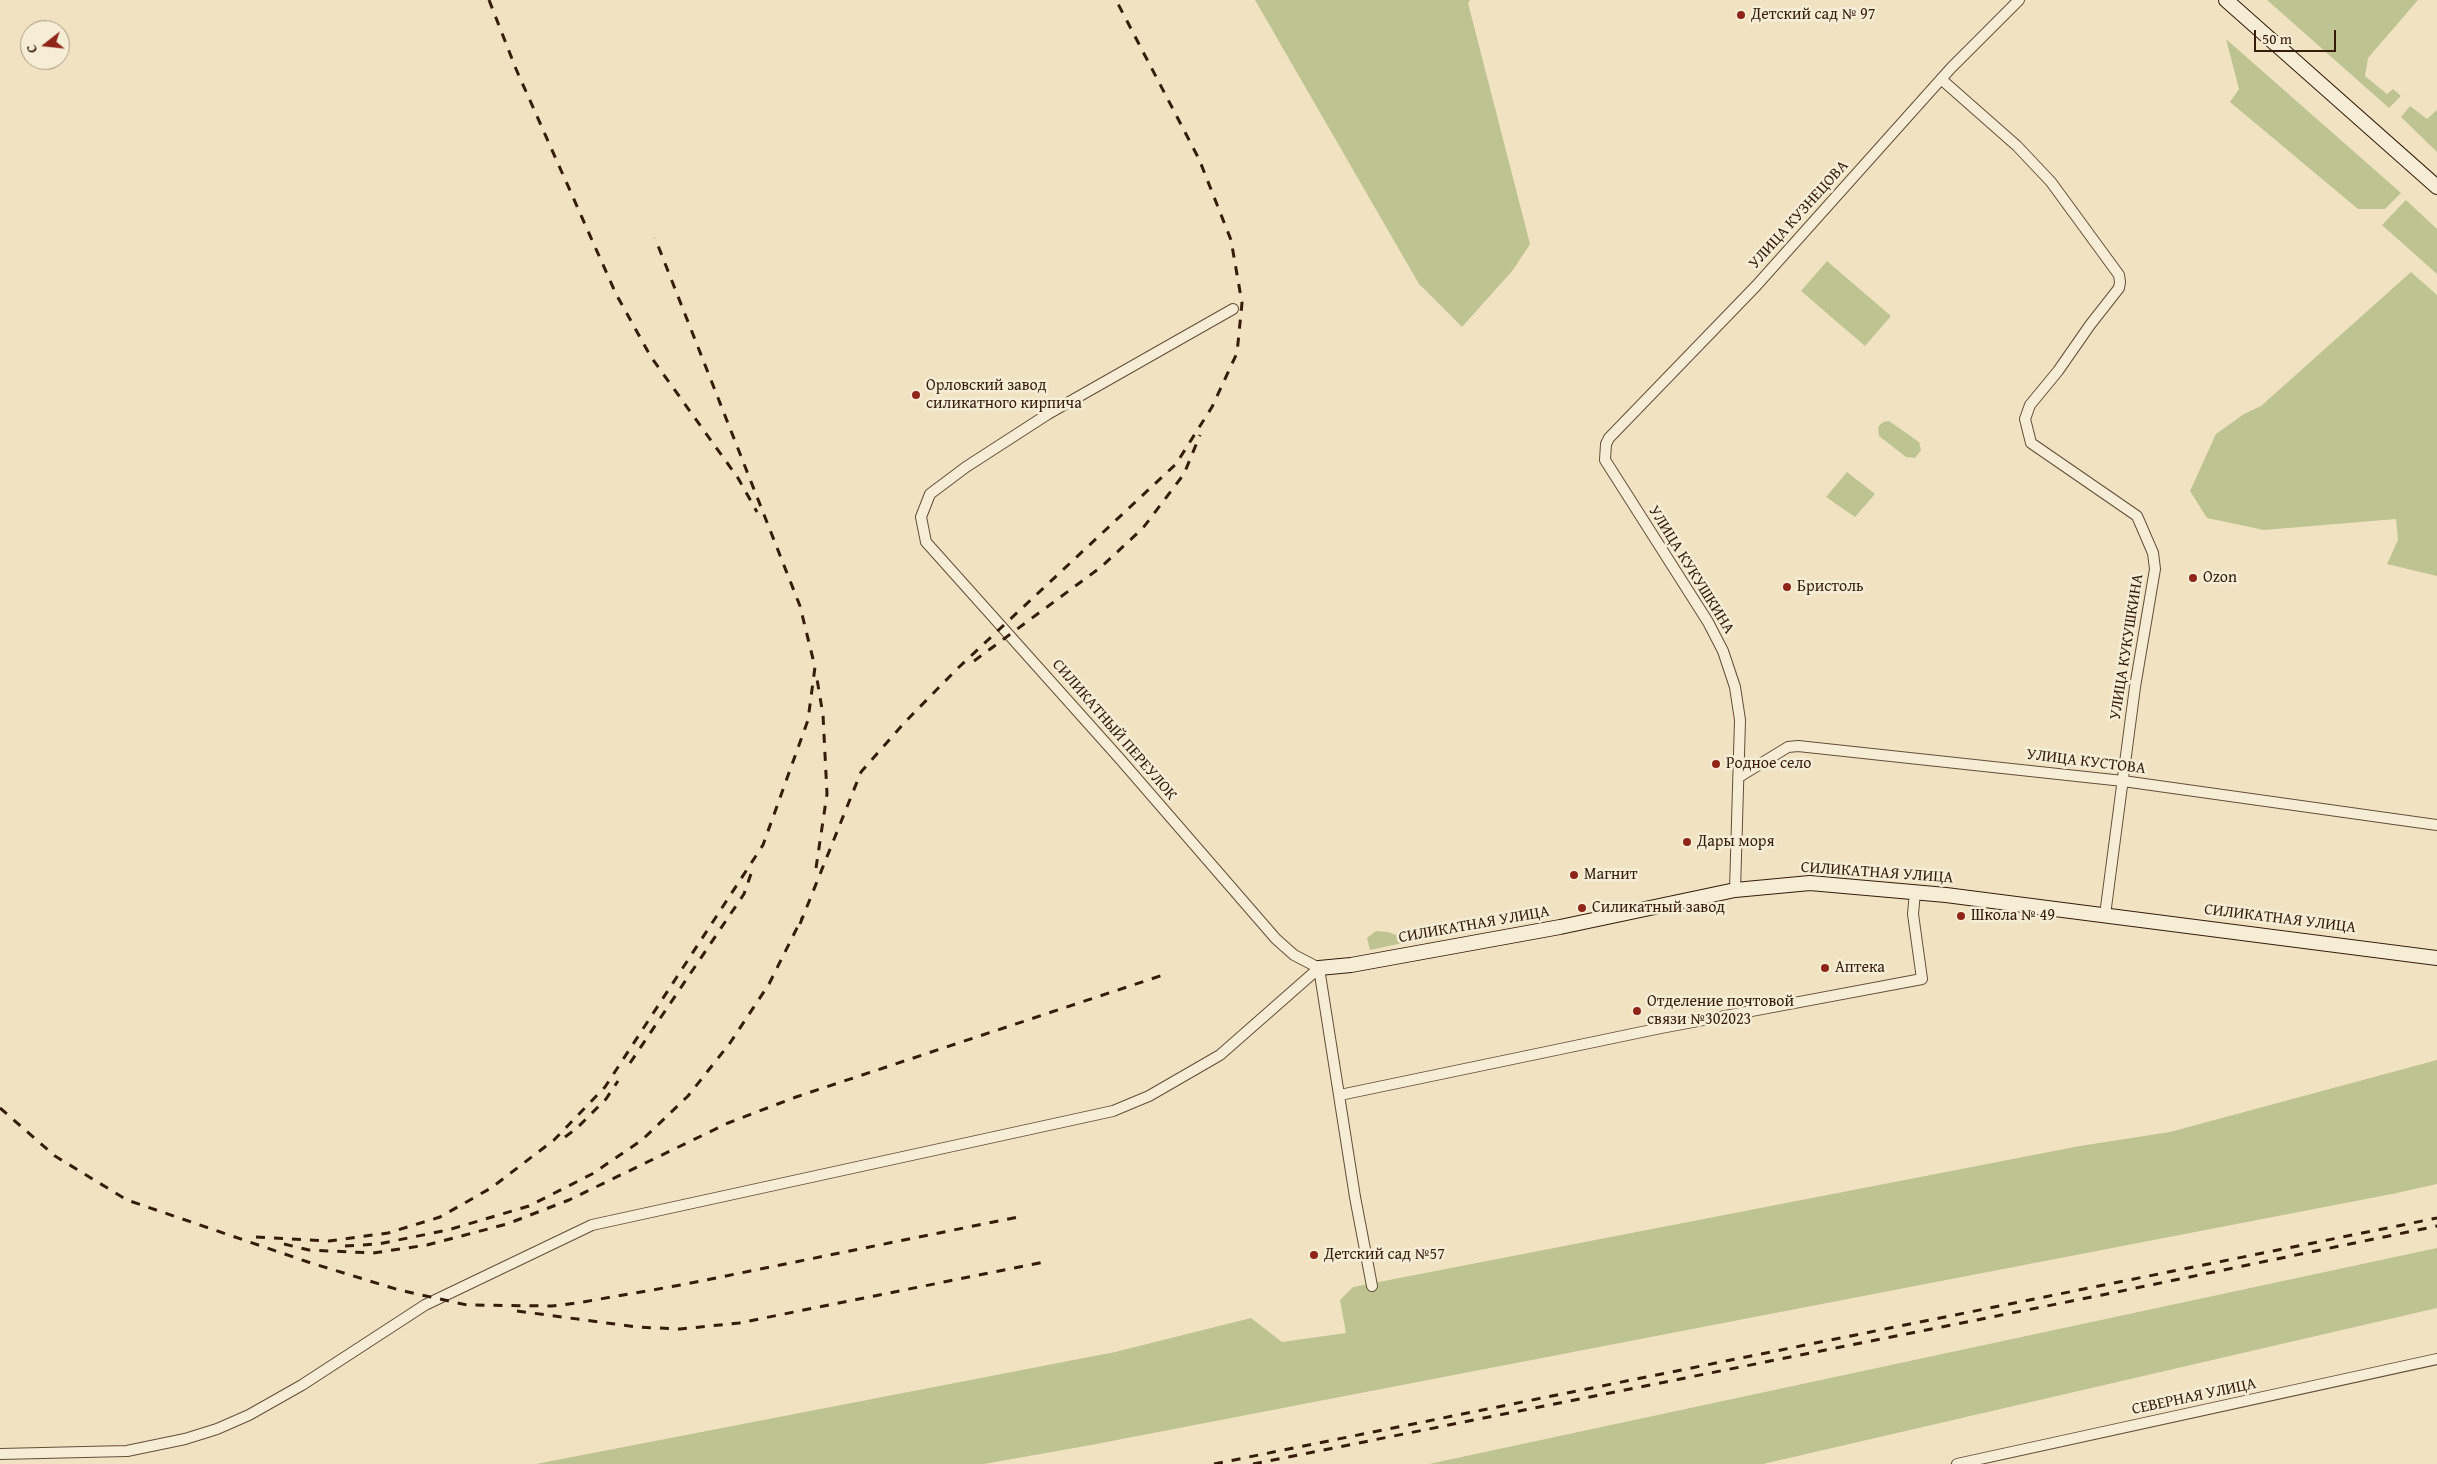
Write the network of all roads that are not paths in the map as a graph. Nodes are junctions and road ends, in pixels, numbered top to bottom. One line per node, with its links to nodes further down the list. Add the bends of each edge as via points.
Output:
1 (2019, 0): 3 (street, УЛИЦА КУЗНЕЦОВА)
2 (2226, 0): 4 (street)
3 (1941, 79): 6 (street, УЛИЦА КУЗНЕЦОВА, via 1756,286 1609,438); 8 (street, УЛИЦА КУКУШКИНА, via 2017,146 2051,182 2119,275 2119,288 2030,405 2025,419 2030,443 2137,516 2153,553 2155,569)
4 (2437, 187)
5 (1233, 308): 14 (street, СИЛИКАТНЫЙ ПЕРЕУЛОК, via 1048,414 966,466 930,494 921,517 926,542 1276,938 1294,954)
6 (1605, 451): 7 (street, УЛИЦА КУКУШКИНА, via 1610,467 1723,651 1735,687 1740,720)
7 (1739, 777): 8 (street, УЛИЦА КУСТОВА, via 1788,747 1798,746); 10 (street, УЛИЦА КУКУШКИНА)
8 (2123, 781): 9 (street, УЛИЦА КУСТОВА); 12 (street, УЛИЦА КУКУШКИНА)
9 (2437, 825)
10 (1735, 890): 11 (street, СИЛИКАТНАЯ УЛИЦА, via 1810,884); 14 (street, СИЛИКАТНАЯ УЛИЦА, via 1551,928)
11 (1915, 892): 12 (street, СИЛИКАТНАЯ УЛИЦА); 15 (street, via 1913,914 1922,979 1661,1028)
12 (2105, 915): 13 (street, СИЛИКАТНАЯ УЛИЦА)
13 (2437, 958)
14 (1319, 968): 15 (street); 18 (street, via 1220,1055 1149,1096 1114,1111 592,1225 425,1305 302,1385 217,1429 126,1451)
15 (1340, 1095): 16 (street)
16 (1372, 1286)
17 (2437, 1359): 19 (street, СЕВЕРНАЯ УЛИЦА)
18 (0, 1454)
19 (1957, 1464)

